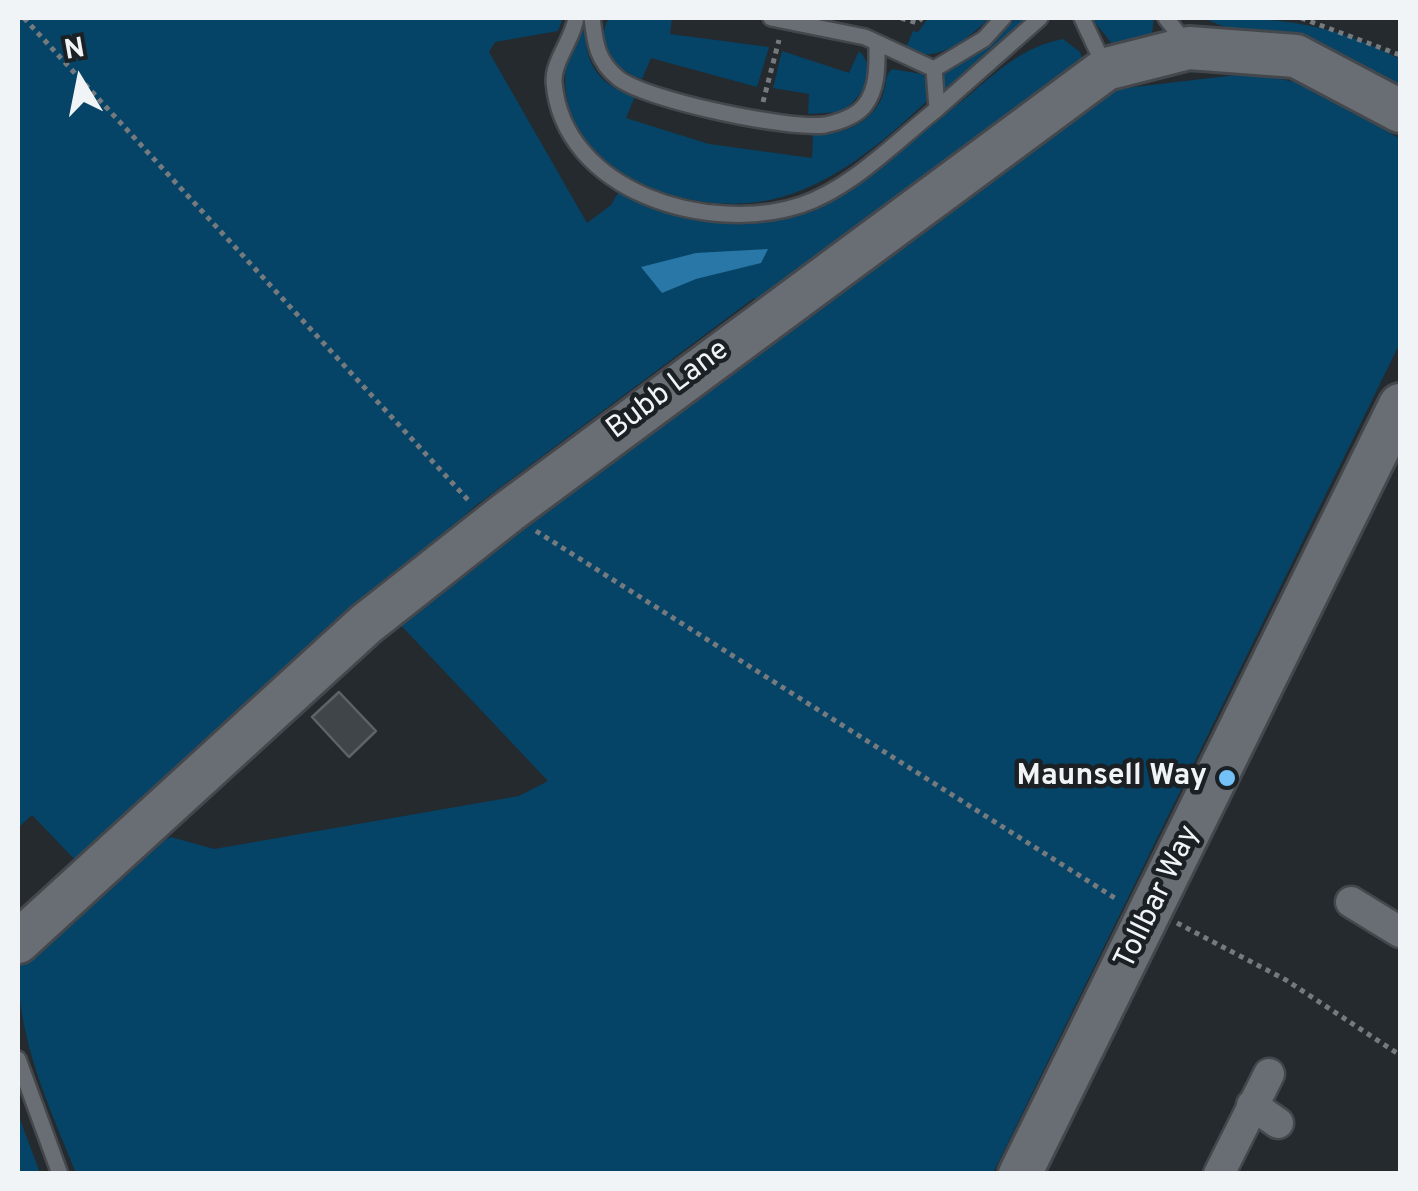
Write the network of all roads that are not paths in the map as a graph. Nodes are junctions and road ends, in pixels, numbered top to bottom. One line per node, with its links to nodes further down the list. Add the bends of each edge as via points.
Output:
1 (1002, 18): 8 (lane, via 984,39)
2 (1040, 18): 10 (lane)
3 (1082, 18): 9 (lane)
4 (777, 19): 7 (lane, via 865,37)
5 (582, 20): 7 (lane, via 600,60 621,81 719,113 821,126 865,106 877,78); 10 (lane, via 554,79 566,128 596,165 639,194 682,209 752,215 801,205 843,184)
6 (1178, 33): 9 (street, Bubb Lane); 11 (street, Bubb Lane, via 1296,56)
7 (877, 46): 8 (lane)
8 (934, 69): 10 (lane)
9 (1106, 69): 15 (street, Bubb Lane, via 375,616)
10 (937, 109)
11 (1400, 110)
12 (1400, 405): 21 (street, Tollbar Way)
13 (1350, 902): 14 (street)
14 (1400, 932)
15 (18, 942)
16 (18, 1059): 20 (lane)
17 (1270, 1074): 18 (street)
18 (1252, 1105): 19 (street); 22 (street)
19 (1278, 1123)
20 (60, 1174)
21 (1020, 1174)
22 (1219, 1174)

